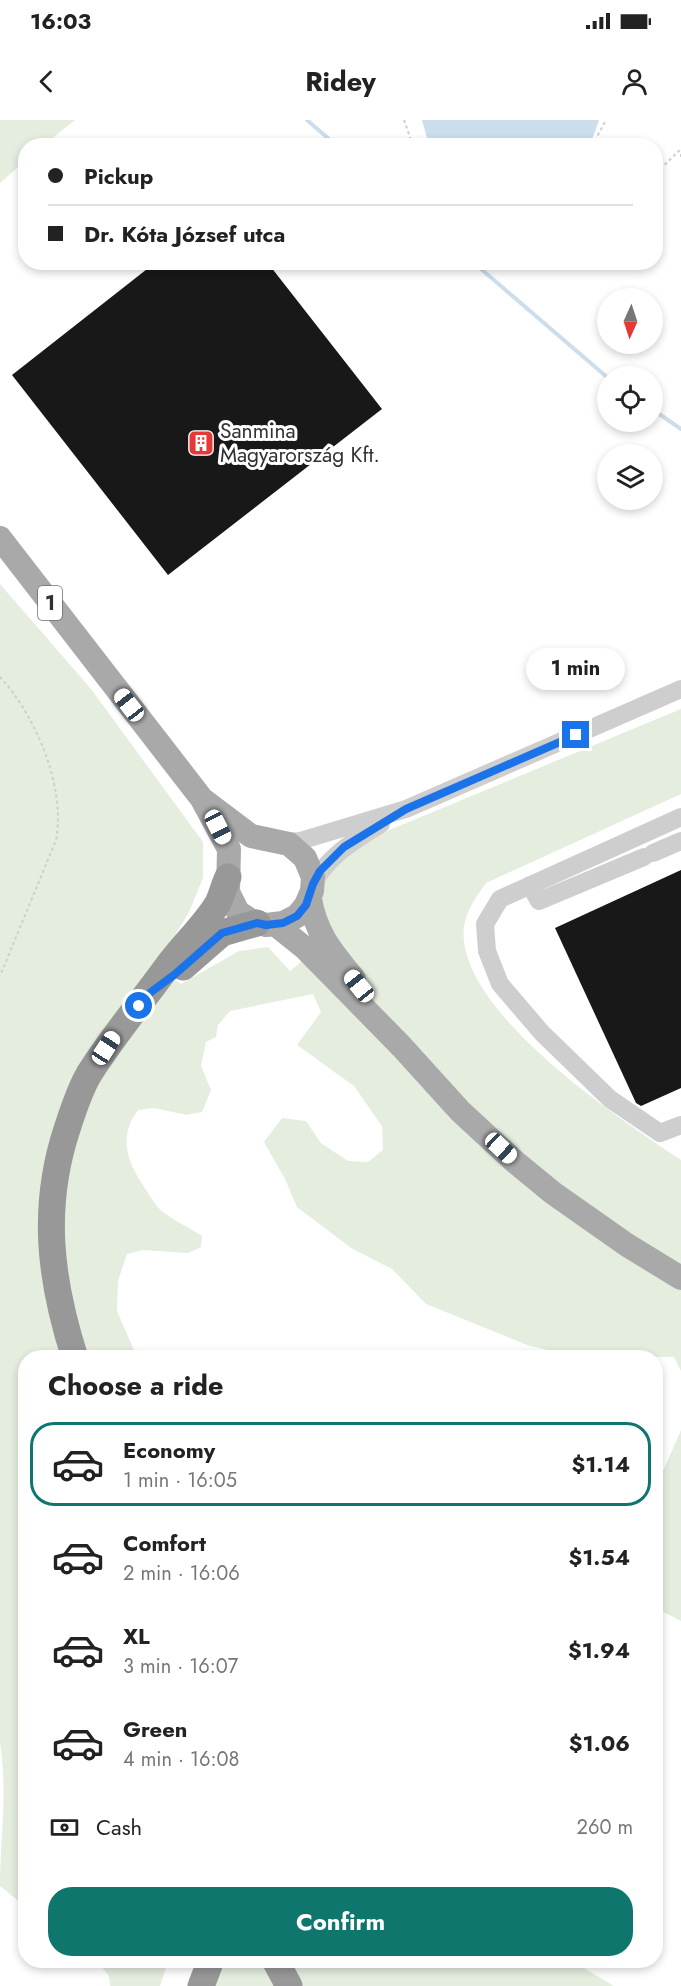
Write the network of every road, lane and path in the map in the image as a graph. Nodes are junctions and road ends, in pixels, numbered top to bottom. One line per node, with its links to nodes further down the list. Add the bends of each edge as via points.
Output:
1 (404, 120): 3 (path)
2 (606, 120): 4 (path)
3 (410, 138)
4 (596, 138)
5 (681, 149): 6 (path)
6 (663, 166)
7 (0, 538): 10 (main road, 1)
8 (0, 677): 19 (path, via 25,712 46,757 54,784 58,828)
9 (681, 689): 11 (street)
10 (202, 799): 13 (main road, 1, via 251,836); 15 (main road, 1, via 229,849)
11 (406, 809): 13 (street, via 300,841); 17 (street, via 344,847 320,871)
12 (681, 817): 16 (street)
13 (275, 841): 15 (main road, via 253,843 241,852); 17 (main road, 1, via 295,848 305,858 311,870)
14 (681, 841): 16 (street, via 539,901)
15 (228, 877): 18 (main road, 1, via 228,892 234,906 244,916); 20 (highway, via 218,903)
16 (530, 885): 22 (street, via 500,899 485,924 487,951 500,984 542,1033 610,1099 660,1133)
17 (311, 891): 18 (main road, via 297,916); 21 (main road, 1, via 313,919 325,942)
18 (266, 924): 20 (highway, via 222,933); 21 (main road, 1, via 306,949)
19 (0, 976)
20 (151, 992): 24 (highway, via 116,1034 88,1077 60,1150 52,1188 52,1265)
21 (402, 1047): 23 (main road, 1, via 460,1111 514,1161 619,1240)
22 (681, 1125)
23 (681, 1278)
24 (73, 1350)
25 (208, 1968): 28 (highway)
26 (265, 1968): 29 (highway)
27 (279, 1968): 30 (highway)
28 (201, 1986)
29 (270, 1986)
30 (289, 1986)

